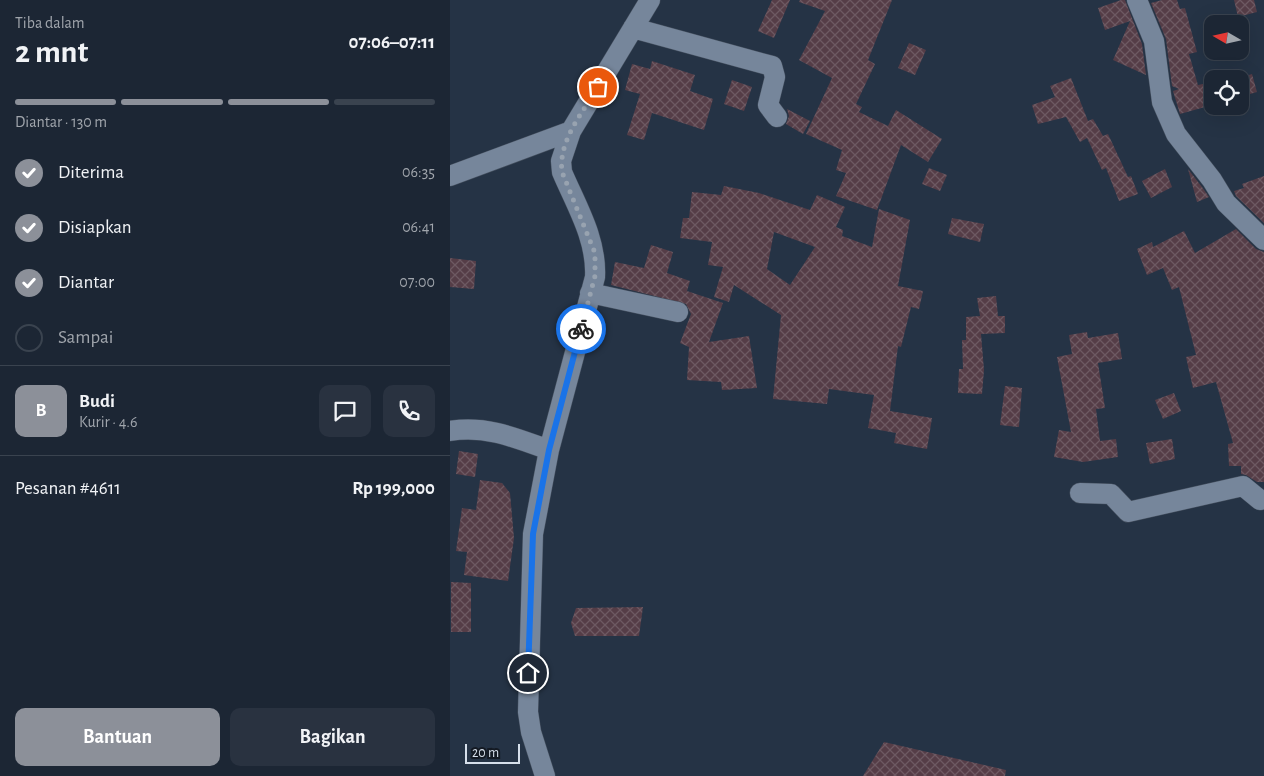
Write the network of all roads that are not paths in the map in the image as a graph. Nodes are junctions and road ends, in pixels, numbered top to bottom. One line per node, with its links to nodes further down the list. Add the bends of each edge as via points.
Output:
1 (650, 0): 3 (street)
2 (1137, 0): 7 (street, via 1154,42 1162,102 1176,134 1226,203)
3 (633, 28): 4 (street, via 772,66 775,77 768,105); 5 (street)
4 (777, 117)
5 (571, 131): 6 (street); 8 (street, via 561,161 562,172 595,253 595,276)
6 (450, 176)
7 (1264, 240)
8 (590, 293): 9 (street); 11 (street)
9 (678, 312)
10 (450, 431): 11 (street, via 477,428 496,431)
11 (549, 450): 14 (street, via 533,534 527,691 531,732)
12 (1080, 493): 13 (street, via 1111,494 1128,512 1243,486)
13 (1263, 498)
14 (544, 776)

